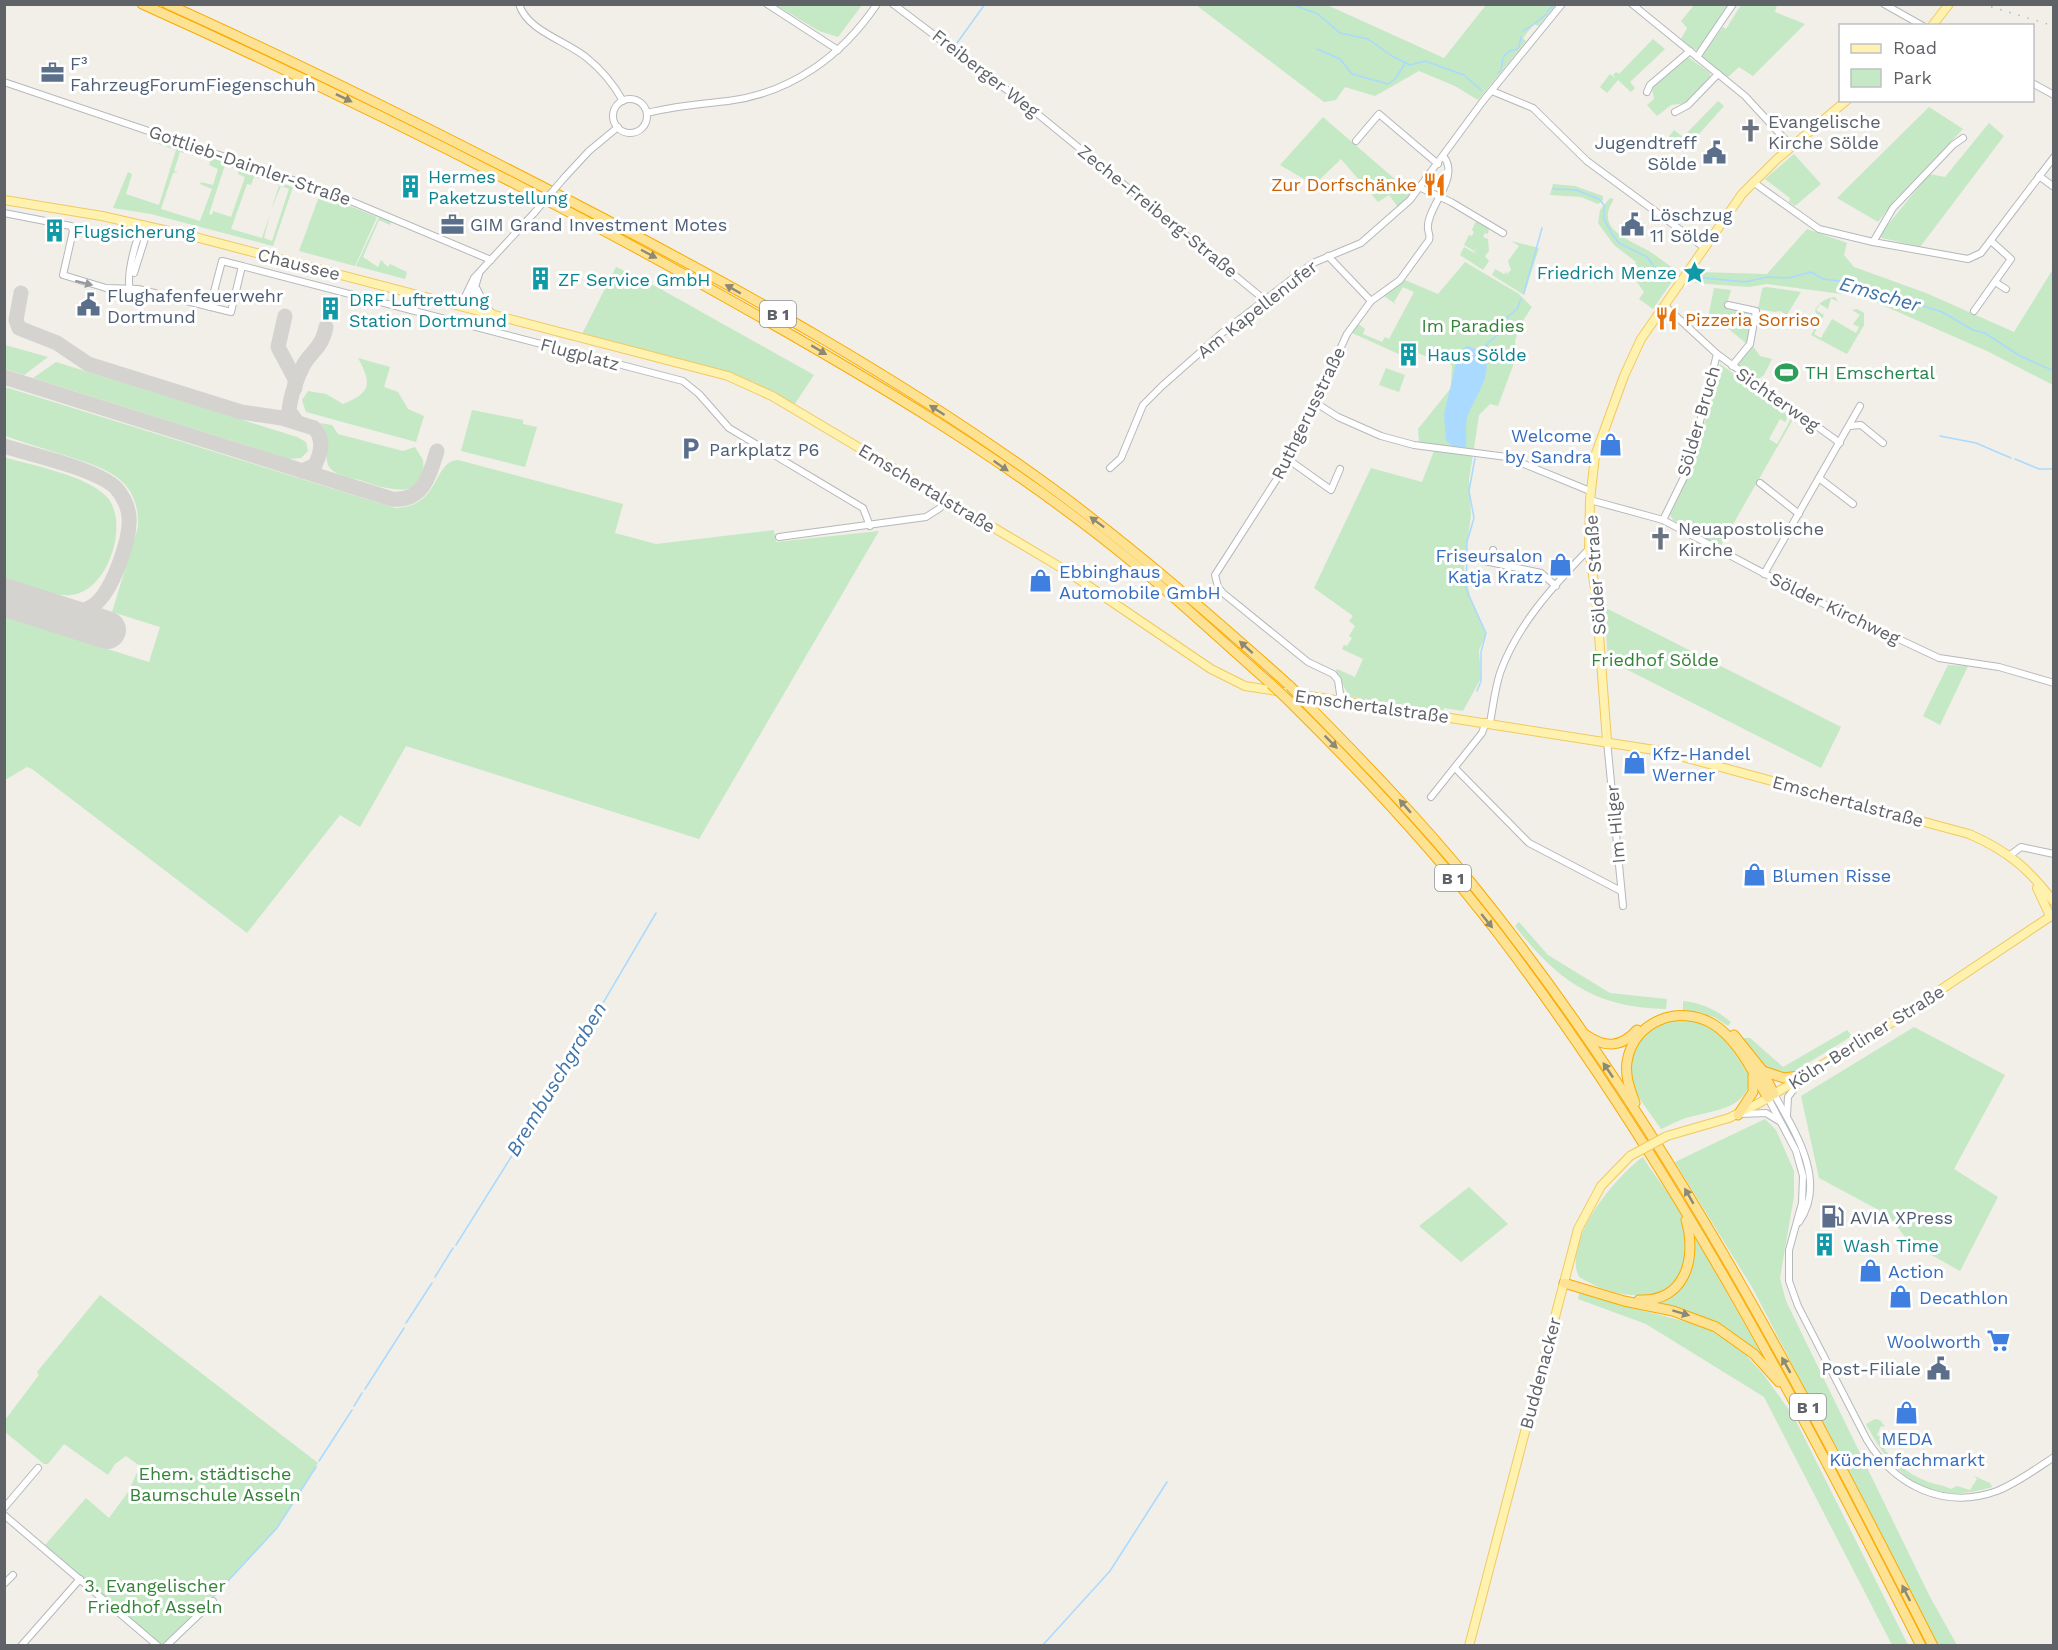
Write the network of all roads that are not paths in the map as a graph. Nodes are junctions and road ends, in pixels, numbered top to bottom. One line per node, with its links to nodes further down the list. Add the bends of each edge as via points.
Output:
1 (142, 4): 115 (highway, B 1, one-way to 115, bridge, via 453,152 642,250 818,349 927,416 1131,561 1271,684 1375,788 1500,937 1596,1071)
2 (168, 4): 106 (highway, B 1, one-way to 2, bridge, via 1503,923 1386,784 1290,686 1113,534 994,448 870,368 726,285 399,114)
3 (519, 4): 25 (street, via 528,21 588,58)
4 (767, 4): 16 (street)
5 (877, 4): 16 (street)
6 (893, 4): 31 (street, Freiberger Weg)
7 (1562, 4): 22 (street, Am Kapellenufer)
8 (1632, 4): 13 (street)
9 (1647, 4): 13 (street)
10 (1733, 4): 18 (street)
11 (1884, 4): 14 (street)
12 (1949, 4): 15 (main road)
13 (1641, 12): 17 (street)
14 (1920, 24)
15 (1934, 24)
16 (838, 50): 29 (street, via 806,74 770,91)
17 (1690, 51): 18 (street); 23 (street)
18 (1697, 57): 19 (street)
19 (1718, 74): 28 (street); 35 (street, via 1756,107)
20 (4, 82): 52 (street, Gottlieb-Daimler-Straße, via 334,194)
21 (2034, 85): 24 (street)
22 (1492, 92): 36 (street, Am Kapellenufer); 50 (street, via 1533,108 1587,162)
23 (1647, 92)
24 (2054, 95)
25 (623, 101): 29 (street, via 639,102); 32 (street, via 614,113)
26 (1845, 102): 35 (main road, Sölder Straße)
27 (1385, 108): 30 (street)
28 (1676, 112)
29 (647, 113): 32 (street, via 645,124 638,131 627,133)
30 (1379, 114): 34 (street); 38 (street)
31 (1048, 122): 59 (street, Zeche-Freiberg-Straße)
32 (618, 128): 52 (street, bridge, via 589,151)
33 (1963, 138): 49 (street, via 1893,208)
34 (1356, 141)
35 (1792, 147): 40 (main road, Sölder Straße)
36 (1444, 157): 38 (street, Am Kapellenufer); 43 (street, Ruthgerusstraße, via 1448,168)
37 (2054, 157): 39 (street)
38 (1438, 164): 42 (street, Am Kapellenufer)
39 (2039, 176): 41 (street); 48 (street)
40 (1753, 182): 49 (street, via 1819,229); 50 (main road, Sölder Straße)
41 (2054, 187)
42 (1421, 188): 43 (street); 51 (street, Am Kapellenufer, via 1369,237)
43 (1440, 197): 47 (street); 60 (street, Ruthgerusstraße, via 1428,226 1431,235 1422,252 1400,280)
44 (4, 200): 46 (main road, Chaussee)
45 (4, 213): 57 (street, one-way to 57, via 71,226 62,273 65,278 106,288)
46 (144, 225): 57 (street, via 138,233 127,280); 62 (main road, Chaussee)
47 (1503, 233)
48 (1991, 241): 49 (street, via 1981,253 1963,259); 55 (street, via 2011,259)
49 (1873, 242)
50 (1705, 248): 63 (main road, Sölder Straße)
51 (1328, 256): 59 (street, Am Kapellenufer, via 1313,263); 60 (street)
52 (491, 260): 54 (street)
53 (242, 266): 64 (street, Flugplatz, via 222,261); 64 (street, via 231,312); 85 (street, Flugplatz, via 683,381 729,428 863,507)
54 (479, 274): 56 (street); 62 (street, via 469,285)
55 (1995, 282): 58 (street); 65 (street)
56 (477, 287): 62 (street); 66 (street)
57 (130, 289): 64 (street)
58 (2006, 290)
59 (1266, 301): 76 (street, Am Kapellenufer, via 1222,333 1148,398 1121,458)
60 (1371, 301): 69 (street, Ruthgerusstraße, via 1347,334)
61 (1728, 305): 68 (street, via 1756,311 1750,344)
62 (465, 306): 66 (main road, Chaussee)
63 (1665, 306): 67 (street, Sölder Bruch); 80 (main road, Sölder Straße, via 1635,348 1625,373 1597,450)
64 (210, 307)
65 (1974, 311)
66 (492, 313): 71 (main road, Chaussee, via 728,376)
67 (1717, 354): 68 (street, Sichterweg); 84 (street, Sölder Bruch, via 1688,469)
68 (1732, 366): 73 (street, Sichterweg)
69 (1316, 403): 75 (street, Ruthgerusstraße); 80 (street, Sölder Kirchweg, via 1381,436 1414,445 1507,457)
70 (1860, 406): 72 (street)
71 (795, 409): 81 (main road, Emschertalstraße)
72 (1849, 426): 73 (street); 74 (street, via 1861,425)
73 (1840, 442): 78 (street)
74 (1883, 443)
75 (1289, 459): 77 (street, via 1331,490); 94 (street, Ruthgerusstraße, via 1219,567 1215,581 1223,593 1300,656 1333,674 1338,680)
76 (1110, 468)
77 (1340, 469)
78 (1819, 478): 82 (street); 83 (street)
79 (1760, 483): 83 (street)
80 (1590, 495): 84 (street, Sölder Kirchweg); 87 (main road, Sölder Straße)
81 (946, 498): 85 (street, via 932,516); 94 (main road, Emschertalstraße, via 1097,589 1227,678 1255,689)
82 (1853, 504)
83 (1799, 514): 91 (street)
84 (1663, 520): 91 (street, Sölder Kirchweg)
85 (870, 525): 86 (street)
86 (779, 537)
87 (1589, 549): 92 (street); 96 (main road, Sölder Straße)
88 (1493, 550): 90 (street)
89 (1480, 560): 90 (street)
90 (1491, 562): 92 (street, via 1541,573)
91 (1764, 574): 93 (street, Sölder Kirchweg, via 1939,658 1999,667)
92 (1556, 586): 95 (street, via 1529,617 1510,649)
93 (2054, 683)
94 (1341, 701): 95 (main road, Emschertalstraße)
95 (1488, 723): 96 (main road, Emschertalstraße); 97 (street)
96 (1608, 741): 100 (main road, Emschertalstraße, via 1695,759 1954,829 1986,841); 102 (street, Im Hilger)
97 (1455, 768): 98 (street); 102 (street, via 1529,843)
98 (1431, 796)
99 (2054, 854): 100 (street, via 2021,847)
100 (2009, 856): 101 (main road, Emschertalstraße)
101 (2021, 865): 103 (main road, Emschertalstraße, via 2028,868); 105 (main road)
102 (1621, 891): 104 (street, Im Hilger)
103 (2054, 902)
104 (1623, 906)
105 (2052, 917): 108 (main road, Köln-Berliner Straße)
106 (1581, 1030): 107 (highway, via 1598,1042 1617,1045 1659,1014 1696,1013 1728,1029); 112 (highway, B 1, one-way to 106)
107 (1758, 1072): 108 (highway, via 1778,1078); 109 (highway); 110 (highway, via 1753,1091); 112 (highway, via 1712,1024 1686,1015 1661,1018 1640,1034 1628,1056 1628,1082)
108 (1807, 1075): 109 (main road, Köln-Berliner Straße); 111 (street, via 1790,1094)
109 (1771, 1096): 110 (main road, Köln-Berliner Straße); 111 (street); 113 (street)
110 (1738, 1114): 113 (street, via 1766,1113); 114 (main road, Köln-Berliner Straße)
111 (1787, 1115): 116 (street, via 1802,1148 1809,1179 1807,1206)
112 (1641, 1119): 132 (highway, B 1, one-way to 112, via 1785,1364)
113 (1783, 1126): 116 (street, via 1803,1176)
114 (1667, 1136): 117 (main road, Buddenacker, bridge, via 1630,1156 1590,1202)
115 (1683, 1209): 117 (highway, via 1691,1239 1690,1261 1683,1277 1664,1294 1650,1300 1629,1299); 118 (highway, B 1)
116 (1797, 1225): 119 (street, via 1788,1259 1793,1294 1867,1440 1887,1468 1924,1492 1969,1498 2003,1488)
117 (1564, 1280): 118 (highway, one-way to 118, via 1716,1327 1754,1354); 130 (main road, Buddenacker)
118 (1789, 1393): 131 (highway, B 1)
119 (2054, 1458)
120 (38, 1468): 121 (street)
121 (4, 1508)
122 (4, 1515): 124 (street)
123 (13, 1575): 125 (street)
124 (80, 1579): 127 (street); 128 (street)
125 (4, 1584)
126 (213, 1601): 129 (street)
127 (21, 1646)
128 (158, 1646)
129 (166, 1646)
130 (1469, 1646)
131 (1921, 1646)
132 (1933, 1646)

